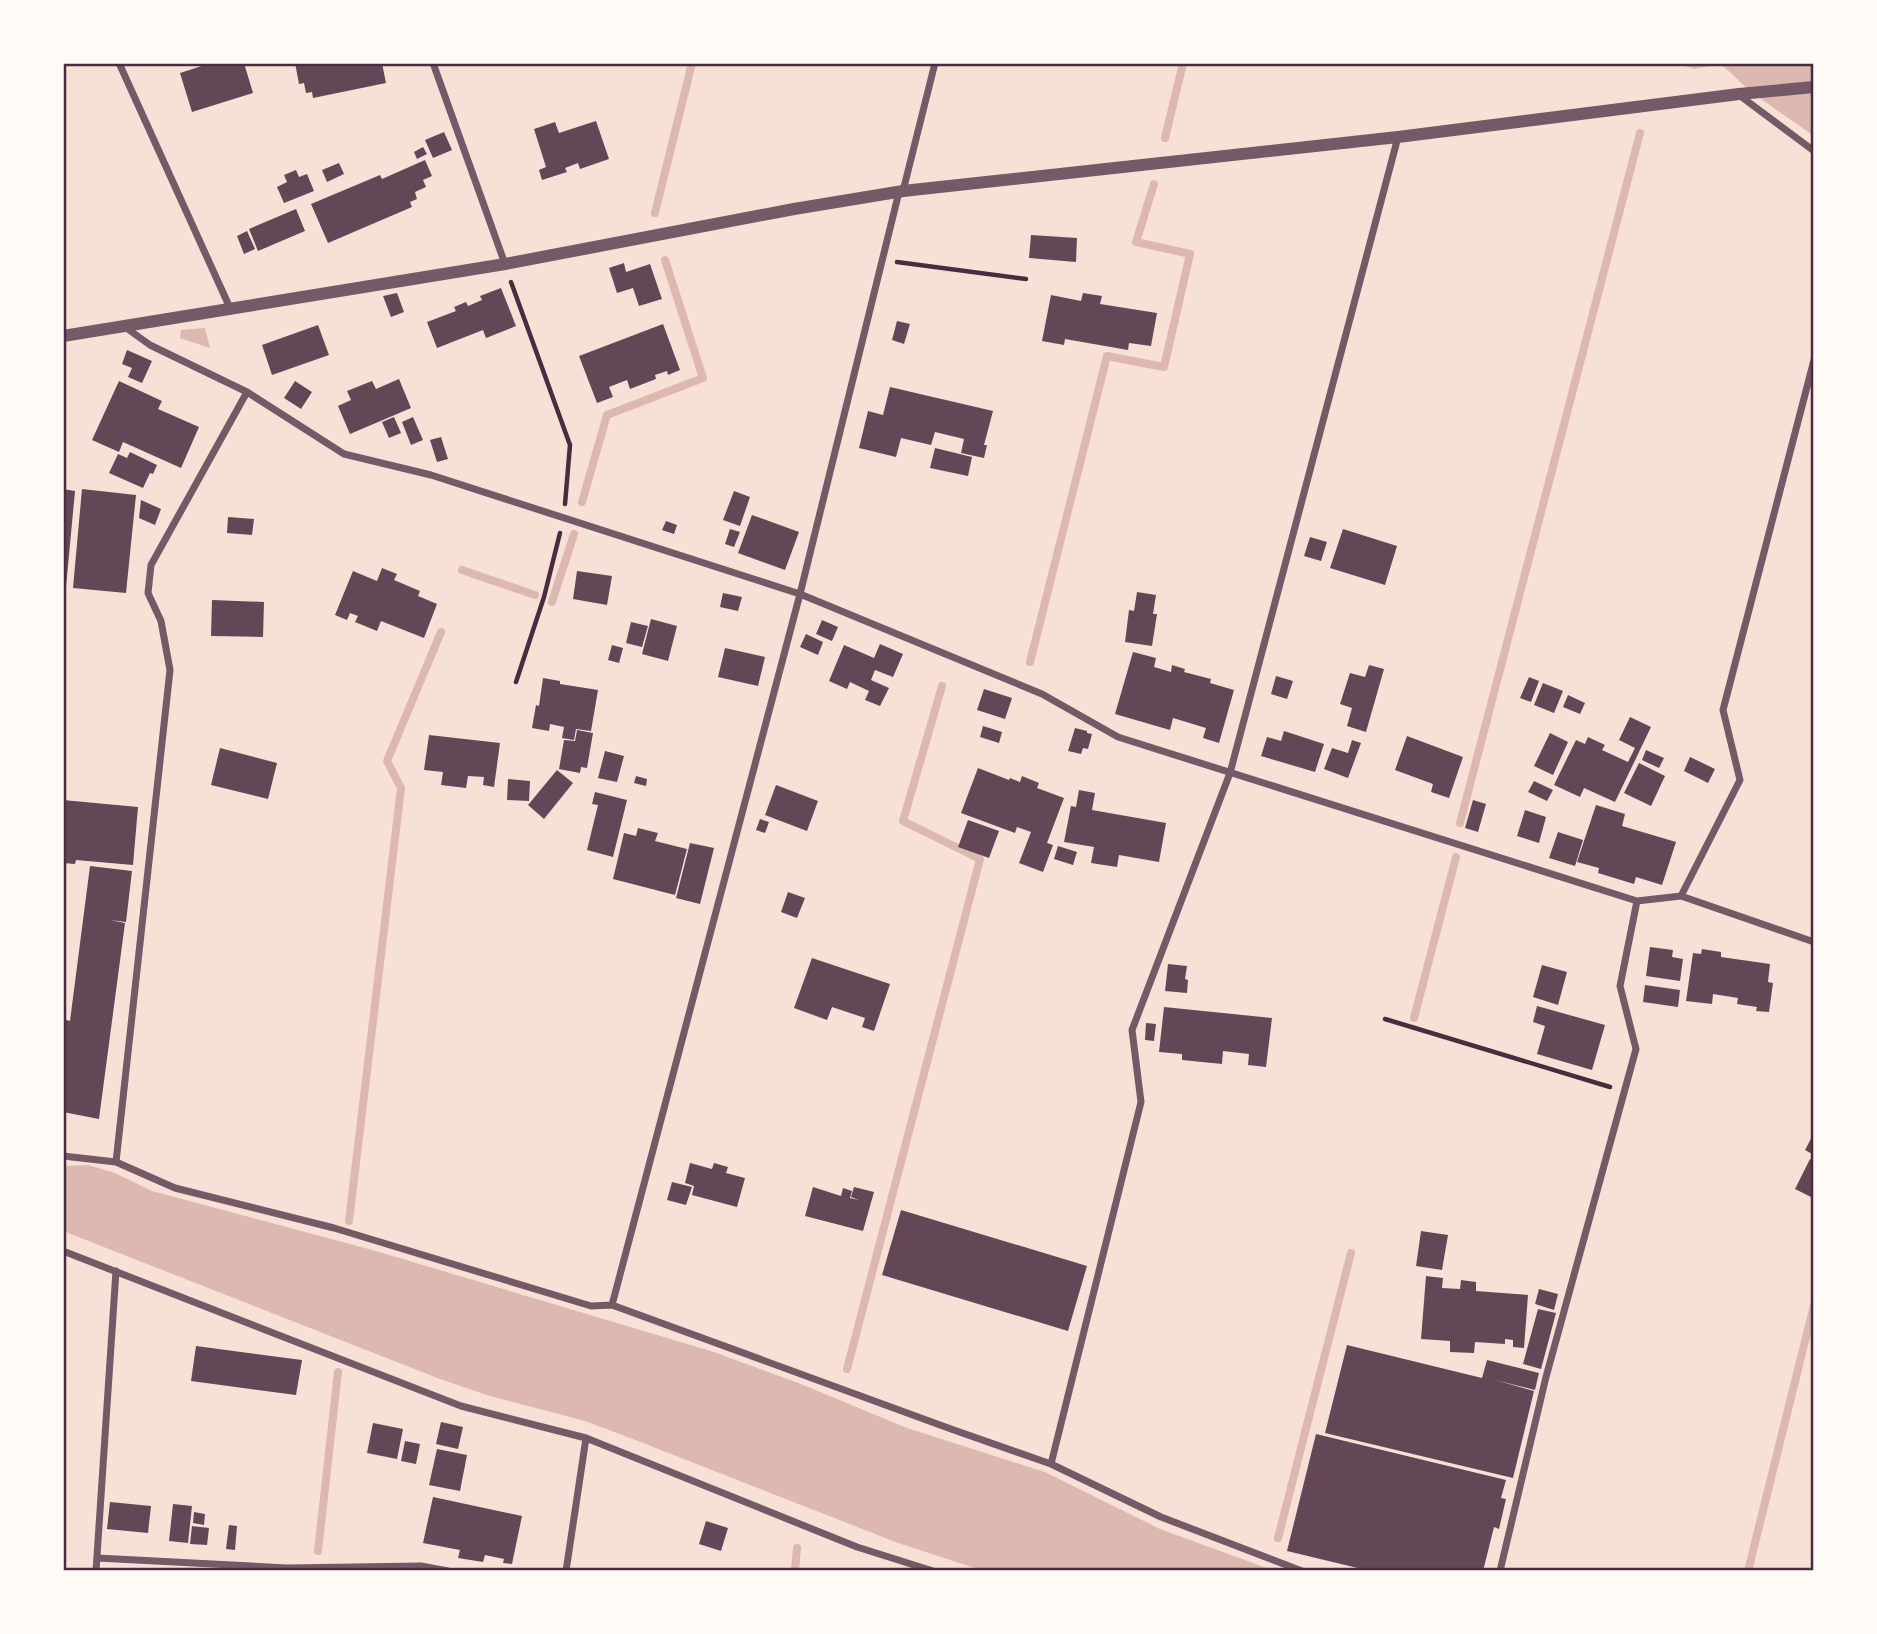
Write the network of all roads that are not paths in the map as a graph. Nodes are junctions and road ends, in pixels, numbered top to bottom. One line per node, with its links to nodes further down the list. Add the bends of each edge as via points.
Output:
1 (119, 63): 10 (street)
2 (433, 63): 9 (street)
3 (935, 63): 8 (street)
4 (1814, 87): 5 (street)
5 (1739, 94): 6 (street); 7 (street)
6 (1398, 136): 8 (street); 16 (street)
7 (1814, 151)
8 (901, 192): 9 (street); 15 (street)
9 (505, 264): 10 (street)
10 (230, 308): 11 (street)
11 (125, 327): 12 (street); 14 (street, via 150,345)
12 (63, 336)
13 (1814, 360): 17 (street, via 1723,710 1740,780)
14 (247, 392): 15 (street, via 344,454 431,475); 21 (street, via 150,565 148,593 161,621 170,670)
15 (800, 594): 16 (street, via 1042,694 1118,737); 24 (street)
16 (1230, 773): 18 (street); 26 (street, via 1132,1030 1141,1102)
17 (1681, 896): 18 (street); 19 (street)
18 (1637, 901): 33 (street, via 1620,986 1636,1049 1546,1377)
19 (1814, 942)
20 (63, 1156): 21 (street)
21 (116, 1162): 24 (street, via 176,1188 334,1228 591,1306)
22 (63, 1251): 23 (street)
23 (116, 1271): 25 (street, via 461,1406); 27 (street)
24 (612, 1305): 26 (street)
25 (586, 1438): 30 (street); 31 (street, via 857,1546)
26 (1051, 1464): 32 (street, via 1161,1517)
27 (97, 1558): 28 (street); 29 (street, via 287,1569 421,1566)
28 (96, 1571)
29 (448, 1571)
30 (566, 1571)
31 (933, 1571)
32 (1302, 1571)
33 (1500, 1571)

